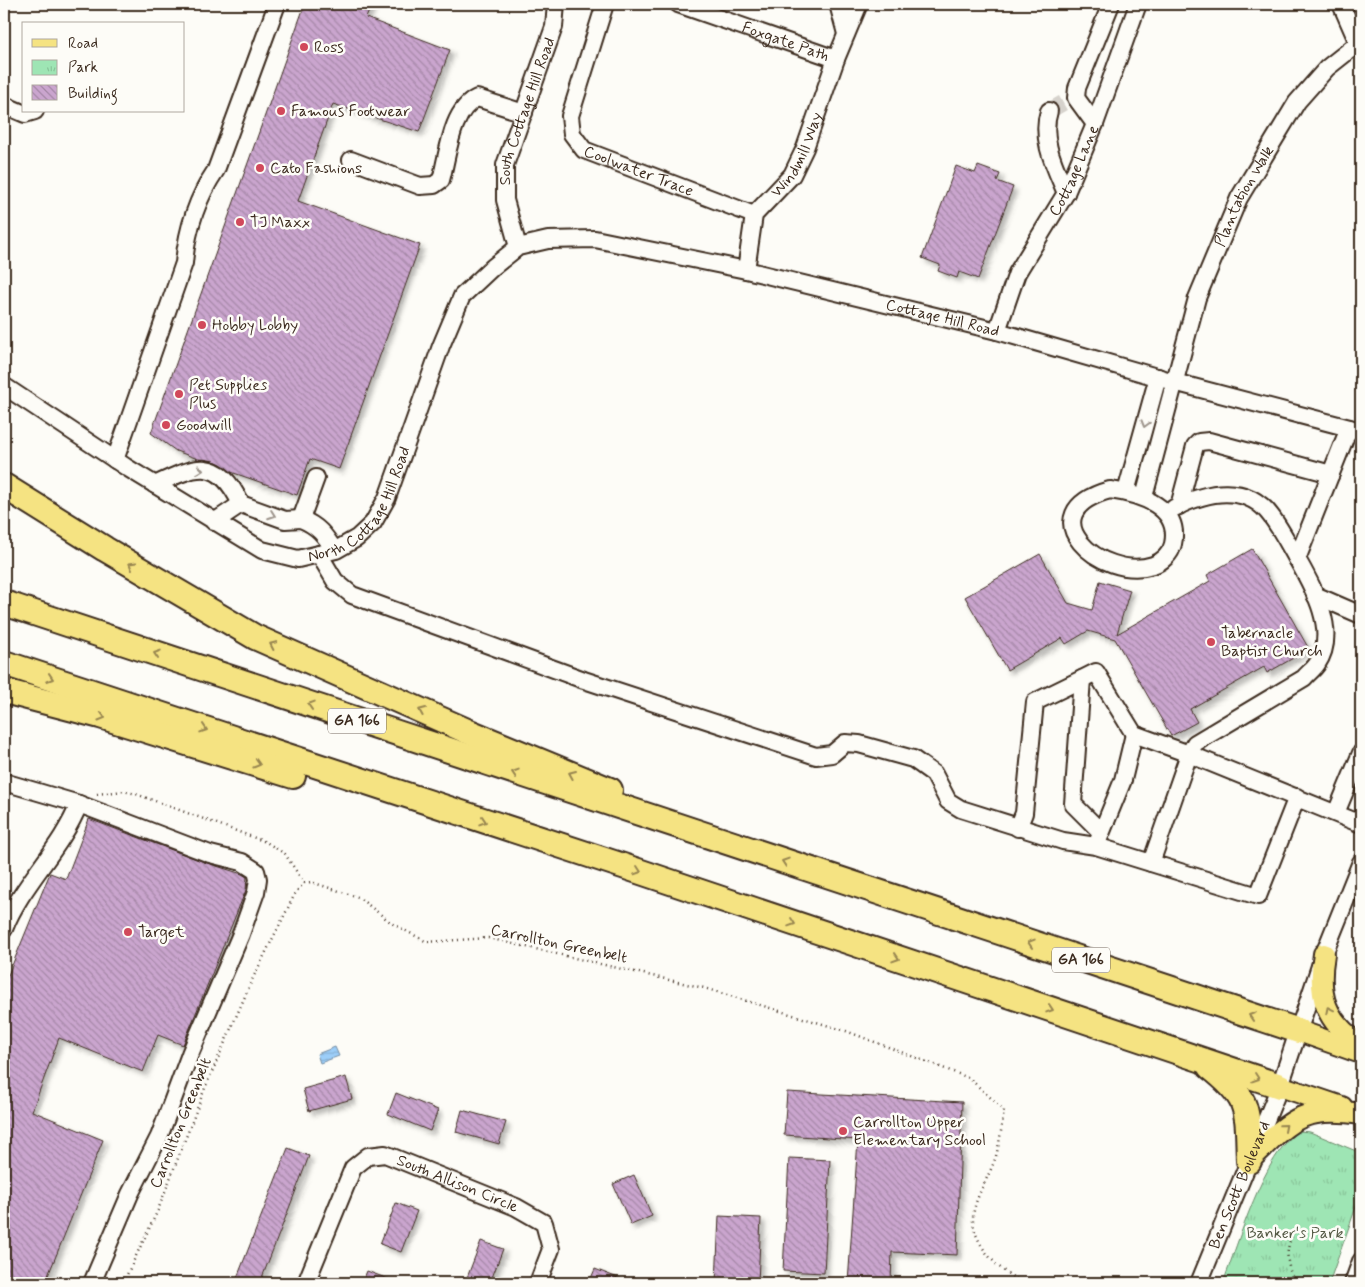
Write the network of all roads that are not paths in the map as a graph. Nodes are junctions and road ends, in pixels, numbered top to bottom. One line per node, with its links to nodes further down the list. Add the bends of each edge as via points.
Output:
1 (277, 4): 28 (street, via 216,170 202,191 186,241 181,272)
2 (556, 4): 16 (street, South Cottage Hill Road, via 554,27)
3 (605, 4): 20 (street, Coolwater Trace, via 570,116 572,134 584,150)
4 (678, 4): 12 (street, Foxgate Path)
5 (838, 4): 10 (street)
6 (859, 4): 10 (street, Windmill Way)
7 (1111, 4): 14 (street, via 1077,88)
8 (1138, 4): 17 (street, Cottage Lane)
9 (1340, 4): 11 (street)
10 (846, 34): 12 (street, Windmill Way)
11 (1360, 42): 25 (street, Plantation Walk, via 1327,68 1297,102 1240,198 1197,298)
12 (836, 59): 20 (street, Windmill Way, via 805,148 792,175)
13 (4, 104): 15 (street, via 25,114)
14 (1063, 104): 17 (street); 19 (street, via 1046,118 1048,152)
15 (31, 112)
16 (524, 113): 18 (street, via 477,98 469,101 456,124 441,180 434,185 420,186); 21 (street, South Cottage Hill Road, via 505,165 506,200)
17 (1095, 124): 19 (street, Cottage Lane)
18 (351, 160)
19 (1066, 193): 23 (street, Cottage Lane, via 1017,273)
20 (754, 215): 22 (street)
21 (518, 248): 22 (street, Cottage Hill Road, via 548,240 595,240); 39 (street, North Cottage Hill Road, via 462,296 386,498 373,523 357,538)
22 (746, 270): 23 (street, Cottage Hill Road)
23 (997, 331): 24 (street, Cottage Hill Road)
24 (1158, 377): 25 (street, Cottage Hill Road); 33 (street, one-way to 33)
25 (1174, 382): 27 (street, Cottage Hill Road); 34 (street, Plantation Walk)
26 (4, 386): 28 (street, North Cottage Hill Road)
27 (1355, 429): 29 (street)
28 (115, 460): 31 (street, North Cottage Hill Road)
29 (1331, 474): 36 (street, via 1209,441 1199,442 1194,446); 40 (street)
30 (316, 478): 37 (street)
31 (155, 485): 35 (street, one-way to 35, via 194,468 203,469 226,478); 38 (street, North Cottage Hill Road)
32 (4, 486): 57 (highway, one-way to 32, via 621,795 255,637)
33 (1126, 492): 34 (street); 36 (street, via 1110,490 1084,501 1073,520 1073,532 1082,547 1103,560 1133,567 1160,562 1173,547)
34 (1144, 497): 36 (street)
35 (241, 504): 37 (street, one-way to 37, via 285,520); 38 (street)
36 (1173, 509): 40 (street, via 1211,493 1231,492 1248,497 1271,515)
37 (301, 519): 39 (street, via 325,534)
38 (214, 522): 39 (street, North Cottage Hill Road, via 262,550 298,559)
39 (326, 552): 56 (street, via 335,582 352,595 611,690 816,756 832,754 845,743 913,759 934,774 948,801 961,809)
40 (1297, 559): 41 (street)
41 (1315, 595): 43 (street); 49 (street, via 1326,642 1318,664 1304,678 1195,743)
42 (4, 603): 57 (highway, GA 166, one-way to 42)
43 (1361, 615)
44 (4, 662): 53 (highway, one-way to 53)
45 (1082, 678): 47 (street, via 1096,672); 56 (street, via 1036,702 1024,813); 58 (street, via 1073,804)
46 (4, 692): 53 (highway, one-way to 53, via 100,716 354,794)
47 (1134, 734): 49 (street); 58 (street, via 1123,780)
48 (1361, 753): 54 (street)
49 (1189, 754): 51 (street); 60 (street)
50 (4, 782): 52 (street)
51 (1298, 797): 54 (street); 60 (street, via 1258,896)
52 (86, 802): 61 (street, via 31,878); 72 (street, via 210,854 242,862 256,871 258,879 241,934 159,1137 130,1194)
53 (436, 806): 66 (highway, one-way to 66)
54 (1336, 813): 55 (street)
55 (1361, 824)
56 (1018, 828): 58 (street, via 1063,841)
57 (711, 838): 63 (highway, GA 166, one-way to 57)
58 (1098, 839): 60 (street)
59 (1361, 862): 62 (street, Ben Scott Boulevard)
60 (1151, 863)
61 (4, 929)
62 (1324, 954): 63 (street, Ben Scott Boulevard); 64 (main road, one-way to 62, via 1339,1027 1328,1010 1320,976)
63 (1302, 1020): 65 (main road, via 1326,1041); 67 (street, Ben Scott Boulevard)
64 (1361, 1045)
65 (1361, 1052)
66 (1199, 1058): 67 (highway, one-way to 67); 69 (highway, via 1231,1084 1241,1097 1246,1108)
67 (1280, 1086): 68 (main road); 69 (street, Ben Scott Boulevard)
68 (1361, 1114): 69 (main road, one-way to 68, via 1300,1116 1330,1111)
69 (1249, 1161): 70 (street, Ben Scott Boulevard)
70 (1210, 1258): 75 (street, Ben Scott Boulevard); 76 (street)
71 (1361, 1261): 77 (street)
72 (92, 1283)
73 (306, 1283): 74 (street, South Allison Circle, via 353,1168 368,1156 385,1154 516,1207 544,1223 551,1249)
74 (538, 1283)
75 (1199, 1283)
76 (1210, 1283)
77 (1353, 1283)

